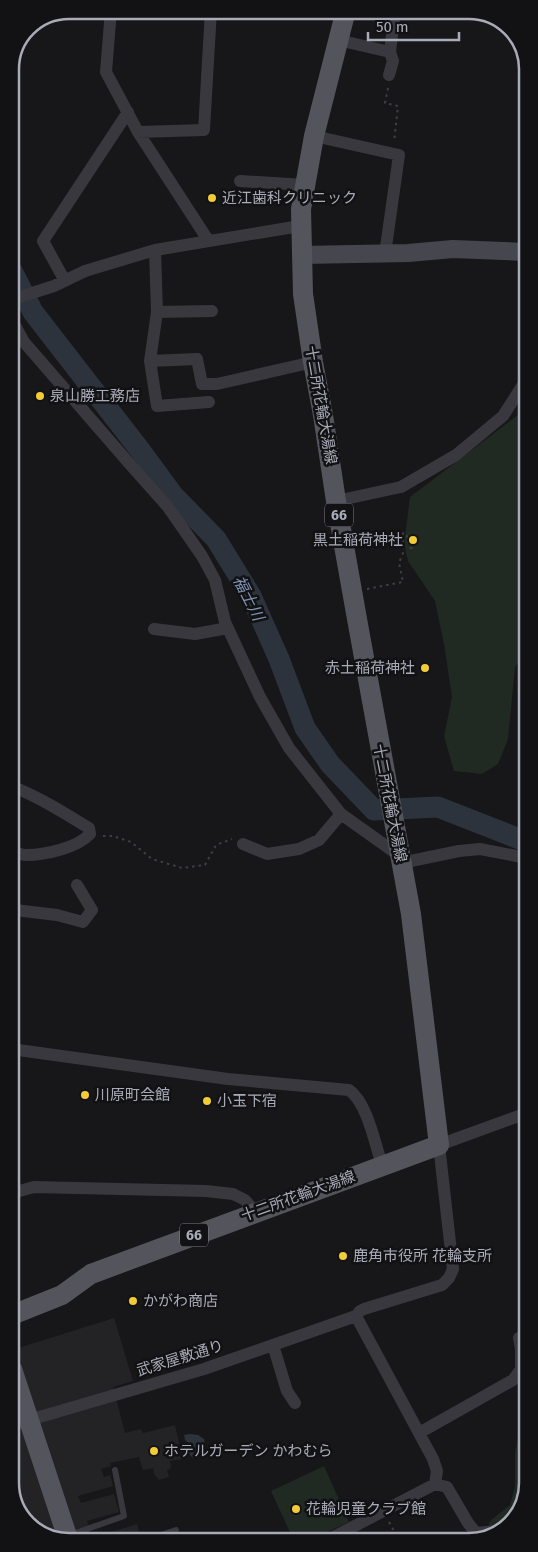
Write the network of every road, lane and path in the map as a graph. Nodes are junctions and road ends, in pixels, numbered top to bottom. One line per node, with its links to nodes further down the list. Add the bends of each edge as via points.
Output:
1 (109, 19): 8 (street, via 106,72)
2 (210, 19): 9 (street, via 204,130)
3 (344, 19): 5 (main road, 十二所花輪大湯線 / 66)
4 (395, 19): 6 (street)
5 (338, 40): 6 (street); 10 (main road, 十二所花輪大湯線 / 66)
6 (390, 52): 7 (street, via 393,61)
7 (389, 76): 11 (path, via 385,103 398,106)
8 (128, 112): 9 (street); 20 (street, via 43,241)
9 (138, 132): 15 (street)
10 (314, 136): 11 (street); 13 (main road, 十二所花輪大湯線 / 66)
11 (393, 154): 19 (street, via 399,155)
12 (240, 181): 13 (street)
13 (305, 185): 14 (main road, 十二所花輪大湯線 / 66)
14 (300, 226): 15 (street); 18 (main road, 十二所花輪大湯線 / 66)
15 (208, 240): 16 (street)
16 (155, 250): 20 (street, via 86,271); 23 (street)
17 (519, 252): 19 (street, via 453,249)
18 (301, 254): 19 (street); 26 (main road, 十二所花輪大湯線 / 66)
19 (385, 254)
20 (60, 283): 21 (street)
21 (19, 297)
22 (212, 311): 23 (street)
23 (157, 312): 25 (street)
24 (19, 333): 32 (street, via 168,507 202,556 214,580)
25 (150, 360): 26 (street, via 197,359 202,384 217,384); 28 (street, via 157,406)
26 (313, 362): 29 (main road, 十二所花輪大湯線 / 66)
27 (519, 391): 29 (street, via 503,416 456,455 401,487)
28 (209, 402)
29 (336, 501): 31 (main road, 十二所花輪大湯線 / 66)
30 (413, 544): 31 (path, via 410,548 403,533 403,553 399,563 403,582)
31 (352, 592): 40 (main road, 十二所花輪大湯線 / 66)
32 (228, 628): 33 (street, via 195,634); 35 (street, via 260,697 289,748)
33 (154, 629)
34 (19, 789): 36 (street, via 56,806 89,828 90,834)
35 (341, 814): 37 (street, via 319,840 300,849 267,854); 40 (street)
36 (84, 840): 37 (path, via 113,836 130,842 152,860 182,868 205,865 216,845 226,841 233,839); 38 (street, via 54,852)
37 (243, 844)
38 (19, 853)
39 (519, 856): 40 (street, via 480,849)
40 (400, 859): 45 (main road, 十二所花輪大湯線 / 66, via 411,914)
41 (77, 884): 42 (street, via 92,910 83,922 57,914)
42 (19, 910)
43 (19, 1050): 46 (street, via 228,1079 349,1090 362,1104)
44 (519, 1116): 45 (street)
45 (439, 1145): 46 (main road, 十二所花輪大湯線 / 66); 50 (street, 武家屋敷通り, via 453,1269 449,1278 442,1285 364,1309)
46 (382, 1166): 48 (main road, 十二所花輪大湯線 / 66)
47 (19, 1191): 48 (street, via 34,1187 206,1191 240,1196)
48 (255, 1212): 49 (main road, 十二所花輪大湯線 / 66, via 91,1274 62,1295)
49 (19, 1312)
50 (356, 1316): 51 (street, 武家屋敷通り); 55 (street)
51 (273, 1345): 53 (street, via 287,1390); 54 (street, 武家屋敷通り, via 163,1382)
52 (519, 1372): 55 (street, via 513,1380)
53 (295, 1403)
54 (20, 1422): 60 (main road)
55 (419, 1433): 57 (street, via 437,1471)
56 (115, 1470): 61 (lane, via 124,1516)
57 (435, 1484): 58 (street); 65 (street, via 447,1487)
58 (383, 1511): 63 (street); 64 (path)
59 (176, 1530): 62 (lane)
60 (66, 1533)
61 (83, 1533)
62 (167, 1533)
63 (341, 1533)
64 (395, 1533)
65 (476, 1533)

